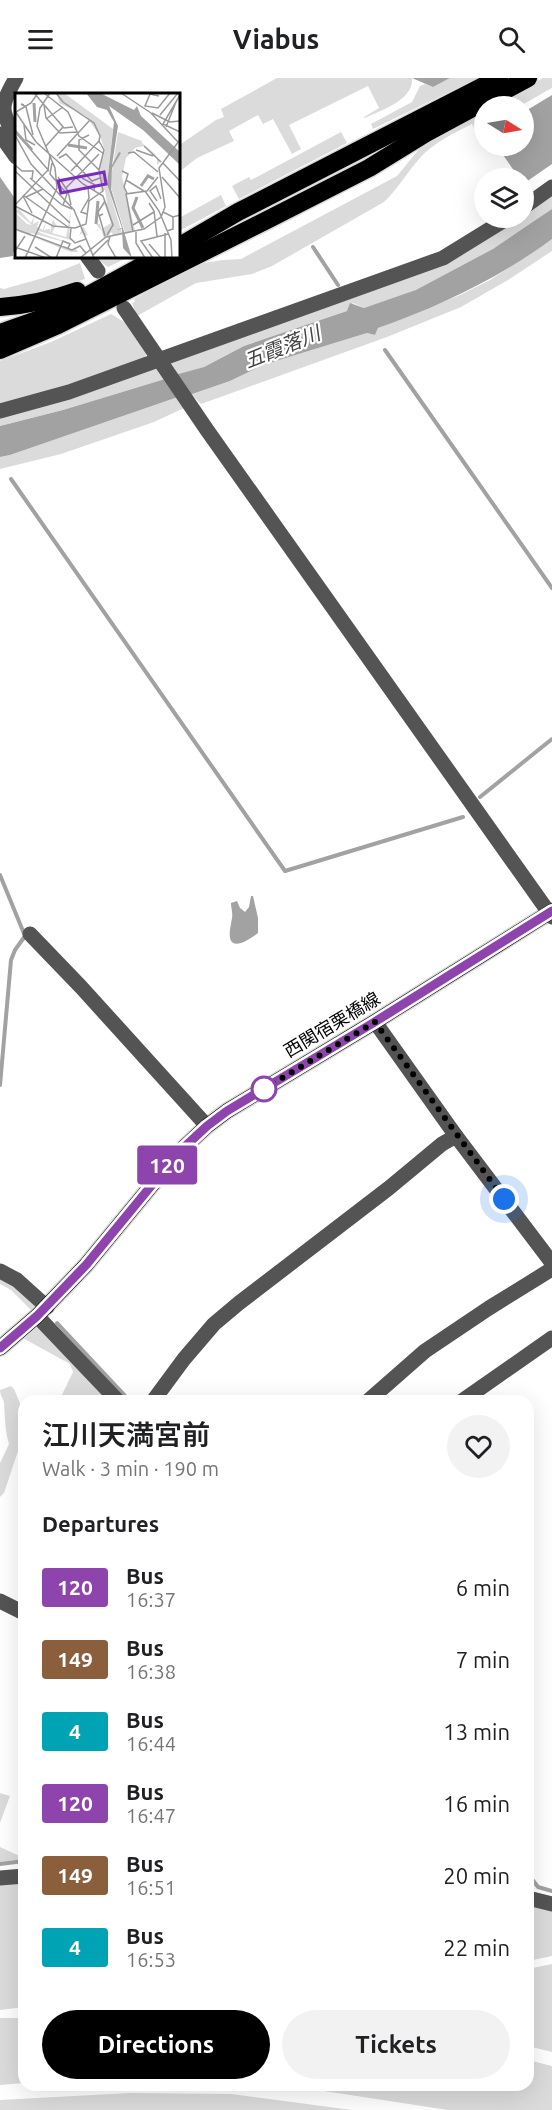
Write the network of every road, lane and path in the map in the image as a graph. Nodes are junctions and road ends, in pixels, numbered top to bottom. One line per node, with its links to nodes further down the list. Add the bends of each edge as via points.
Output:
1 (16, 78): 5 (street, via 2,96 1,111)
2 (499, 78): 10 (highway)
3 (528, 78): 18 (highway, via 369,168)
4 (0, 134): 6 (street)
5 (15, 136)
6 (15, 156)
7 (552, 188): 8 (street)
8 (534, 200)
9 (492, 228): 21 (street, via 443,258)
10 (180, 246)
11 (88, 258): 14 (street)
12 (156, 258): 13 (highway)
13 (137, 268): 15 (highway, via 60,297); 17 (highway, via 54,314)
14 (98, 271)
15 (0, 307)
16 (124, 308): 21 (street)
17 (0, 333)
18 (36, 334): 19 (highway); 20 (highway)
19 (0, 342)
20 (0, 350)
21 (161, 364): 22 (street); 23 (street)
22 (0, 411)
23 (551, 914): 25 (main road, 西関宿栗橋線)
24 (30, 934): 26 (street)
25 (375, 1022): 26 (main road, 西関宿栗橋線); 27 (street)
26 (207, 1126): 31 (main road, 西関宿栗橋線, via 166,1166 105,1244)
27 (456, 1136): 28 (street); 35 (street, via 239,1302 183,1359)
28 (552, 1263)
29 (552, 1269): 36 (street, via 425,1351)
30 (0, 1271): 31 (street, via 17,1280)
31 (42, 1311): 33 (main road, 西関宿栗橋線); 34 (street)
32 (552, 1338): 37 (street)
33 (0, 1348)
34 (113, 1395)
35 (157, 1395)
36 (375, 1395)
37 (471, 1395)
38 (0, 1601): 39 (street)
39 (18, 1610)
40 (18, 1876): 41 (street)
41 (0, 1878)
42 (534, 1900): 43 (street)
43 (552, 1904)

